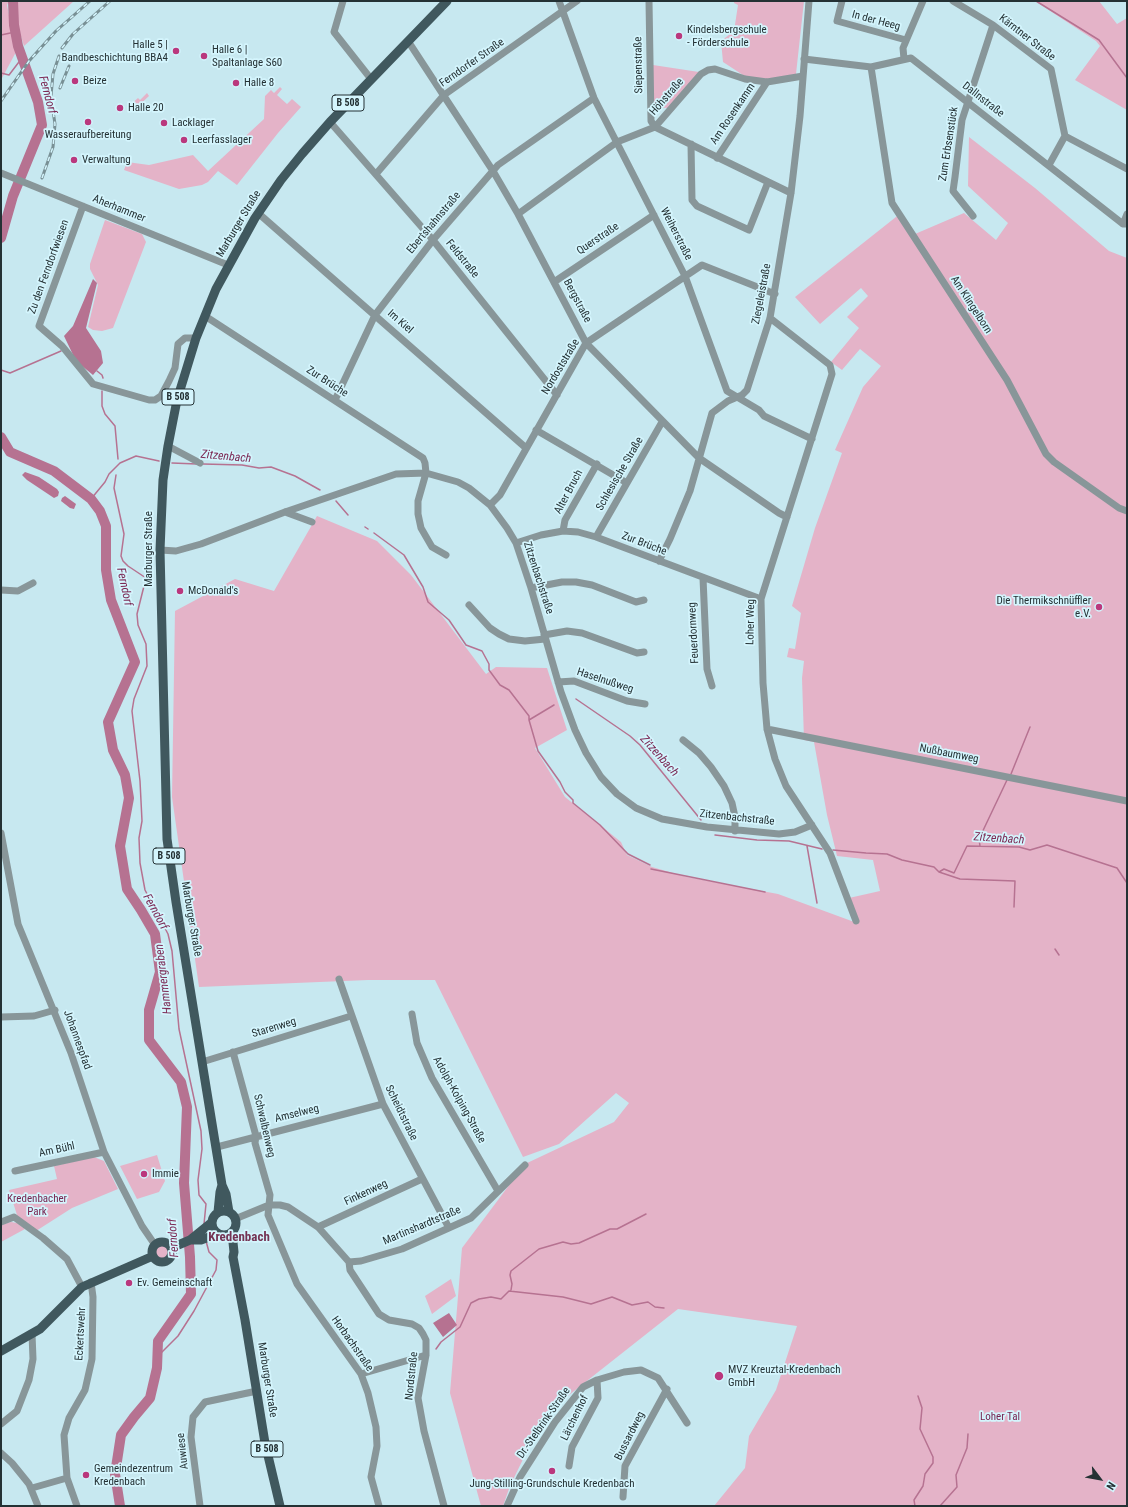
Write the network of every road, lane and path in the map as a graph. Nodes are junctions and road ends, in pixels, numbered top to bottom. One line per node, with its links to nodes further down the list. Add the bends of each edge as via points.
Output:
1 (343, 1): 18 (street, via 334,32)
2 (447, 1): 13 (main road, Marburger Straße / B 508)
3 (559, 1): 10 (street, Weiherstraße)
4 (577, 1): 10 (street, Ferndorfer Straße)
5 (649, 1): 24 (street, Siepenstraße, via 651,121)
6 (809, 1): 14 (street, Ziegeleistraße)
7 (842, 1): 12 (street, In der Heeg, via 837,21)
8 (923, 1): 12 (street)
9 (954, 1): 11 (street, Kärntner Straße)
10 (564, 11): 20 (street, Ferndorfer Straße); 21 (street, Weiherstraße)
11 (993, 25): 22 (street, Zum Erbsenstück); 25 (street, Kärntner Straße, via 1051,69)
12 (906, 40): 15 (street, via 903,48)
13 (408, 41): 18 (main road, Marburger Straße / B 508); 20 (street, Bergstraße)
14 (804, 59): 16 (street); 17 (street, Ziegeleistraße)
15 (904, 59): 16 (street); 22 (street, Dallnstraße, via 912,58)
16 (871, 67): 67 (street, Am Klingelborn, via 892,203 1006,380 1046,454 1119,508)
17 (803, 76): 19 (street, Höhstraße); 35 (street, Ziegeleistraße)
18 (371, 79): 23 (main road, Marburger Straße / B 508)
19 (767, 82): 24 (street, Höhstraße, via 745,79 715,69 708,70); 28 (street, Am Rosenkamm)
20 (444, 96): 31 (street, Bergstraße); 33 (street, Ferndorfer Straße)
21 (594, 98): 26 (street, Weiherstraße); 31 (street, Ebertshahnstraße)
22 (967, 102): 29 (street, Dallnstraße); 41 (street, Zum Erbsenstück, via 962,120 954,191)
23 (330, 122): 33 (street, Feldstraße); 37 (main road, Marburger Straße / B 508, via 281,180)
24 (655, 127): 26 (street, Höhstraße); 27 (street, Am Rosenkamm)
25 (1064, 136): 29 (street); 30 (street)
26 (618, 142): 38 (street, Höhstraße); 39 (street, Weiherstraße)
27 (691, 144): 28 (street, Am Rosenkamm); 34 (street, via 692,200 697,206 749,230)
28 (717, 158): 34 (street, Am Rosenkamm)
29 (1049, 165): 42 (street, Dallnstraße)
30 (1127, 169)
31 (493, 171): 38 (street, Bergstraße); 43 (street, Ebertshahnstraße)
32 (1, 173): 36 (street, Aherhammer)
33 (376, 174): 43 (street, Feldstraße)
34 (768, 182): 35 (street, Am Rosenkamm)
35 (791, 193): 47 (street, Ziegeleistraße)
36 (83, 206): 44 (street, Aherhammer); 51 (street, Zu den Ferndorfwiesen, via 39,326 62,346 94,384 149,400 161,396 169,381 175,368 178,344 181,340)
37 (258, 213): 44 (main road, Marburger Straße / B 508); 48 (street, Im Kiel)
38 (518, 214): 46 (street, Bergstraße)
39 (654, 214): 45 (street, Weiherstraße); 46 (street, Querstraße)
40 (1127, 214): 42 (street)
41 (973, 216)
42 (1125, 224)
43 (433, 240): 48 (street, Ebertshahnstraße); 53 (street, Feldstraße)
44 (228, 265): 49 (main road, Marburger Straße / B 508)
45 (685, 276): 47 (street, Nordoststraße, via 702,265); 52 (street, Nordoststraße); 54 (street, Weiherstraße, via 727,391)
46 (554, 282): 52 (street, Bergstraße)
47 (774, 294): 50 (street, Ziegeleistraße)
48 (375, 315): 55 (street, Ebertshahnstraße); 60 (street, Im Kiel)
49 (205, 316): 51 (main road, Marburger Straße / B 508); 55 (street, Zur Brüche)
50 (770, 318): 54 (street, Ziegeleistraße, via 747,390); 58 (street, Loher Weg, via 832,369)
51 (196, 338): 59 (main road, Marburger Straße / B 508, via 177,400)
52 (586, 343): 53 (street, Nordoststraße); 56 (street, Bergstraße)
53 (557, 394): 57 (street, Nordoststraße)
54 (738, 397): 58 (street, Weiherstraße, via 764,416); 61 (street, Ziegeleistraße, via 712,413)
55 (335, 400): 64 (street, Zur Brüche, via 423,458)
56 (662, 422): 61 (street, Bergstraße); 65 (street, Schlesische Straße)
57 (536, 430): 60 (street, Nordoststraße); 63 (street, Alter Bruch)
58 (812, 439): 69 (street, Loher Weg)
59 (168, 446): 62 (street); 74 (main road, Marburger Straße / B 508, via 163,480)
60 (526, 448): 66 (street, Nordoststraße, via 500,495)
61 (699, 458): 69 (street, Bergstraße); 76 (street, Ziegeleistraße, via 690,491)
62 (200, 463)
63 (597, 464): 65 (street, Alter Bruch); 71 (street, Alter Bruch, via 565,520)
64 (426, 473): 66 (street, Zitzenbachstraße, via 470,488); 68 (street, Zitzenbachstraße, via 411,472 384,477); 75 (street, via 418,501 421,528 432,547)
65 (627, 483): 72 (street, Schlesische Straße)
66 (490, 506): 73 (street, Zitzenbachstraße)
67 (1127, 511)
68 (285, 512): 70 (street); 74 (street, Zitzenbachstraße, via 201,544 176,551)
69 (787, 517): 81 (street, Loher Weg)
70 (312, 522)
71 (563, 531): 72 (street, Zur Brüche); 73 (street, Zur Brüche, via 542,534)
72 (596, 537): 76 (street, Zur Brüche)
73 (516, 544): 79 (street, Zitzenbachstraße)
74 (160, 550): 102 (main road, Marburger Straße / B 508, via 167,839)
75 (446, 556)
76 (658, 561): 77 (street, Zur Brüche)
77 (703, 578): 81 (street, Zur Brüche); 87 (street, Feuerdornweg, via 707,669)
78 (33, 583): 80 (street, via 18,591)
79 (531, 588): 82 (street, via 576,582 636,602); 84 (street, Zitzenbachstraße)
80 (1, 590)
81 (761, 599): 89 (street, Loher Weg, via 762,671)
82 (644, 600)
83 (469, 605): 84 (street, via 490,628 509,639 524,641)
84 (545, 637): 85 (street, via 567,631 582,633 637,653); 86 (street, Zitzenbachstraße)
85 (644, 652)
86 (558, 682): 88 (street, Haselnußweg, via 574,681 627,701); 93 (street, Zitzenbachstraße, via 574,730 586,753 601,777 617,794 636,808 662,820)
87 (712, 686)
88 (645, 704)
89 (767, 729): 91 (street, Nußbaumweg); 92 (street, Loher Weg, via 786,786)
90 (683, 740): 93 (street, via 707,762 724,786 732,803)
91 (1127, 801)
92 (812, 825): 93 (street, Zitzenbachstraße, via 793,833); 95 (street, Loher Weg, via 830,853)
93 (735, 831)
94 (1, 833): 97 (street, Johannespfad, via 18,924)
95 (856, 921)
96 (339, 979): 99 (street, Scheidtstraße)
97 (55, 1010): 100 (street, via 34,1016); 106 (street, Johannespfad)
98 (412, 1014): 111 (street, Adolph-Kolping-Straße, via 417,1043 432,1078)
99 (351, 1016): 101 (street, Starenweg); 103 (street, Scheidtstraße)
100 (1, 1017)
101 (233, 1052): 102 (street, Starenweg); 104 (street, Schwalbenweg)
102 (202, 1062): 105 (main road, Marburger Straße / B 508)
103 (383, 1104): 104 (street, Amselweg); 109 (street, Scheidtstraße)
104 (256, 1136): 105 (street, Amselweg); 112 (street, Schwalbenweg, via 255,1143 270,1195)
105 (217, 1147): 110 (main road, Marburger Straße / B 508)
106 (104, 1152): 108 (street, Am Bühl); 122 (street, Johannespfad, via 142,1226)
107 (525, 1165): 111 (street, Martinshardtstraße)
108 (15, 1171)
109 (422, 1179): 118 (street, Finkenweg); 119 (street, Scheidtstraße)
110 (222, 1185): 113 (main road, Marburger Straße / B 508); 114 (main road, Marburger Straße / B 508)
111 (498, 1192): 119 (street, Martinshardtstraße, via 471,1218)
112 (268, 1206): 115 (street); 118 (street, via 288,1207); 131 (street, Horbachstraße, via 268,1215 297,1284)
113 (218, 1212): 114 (main road); 117 (main road, B 508)
114 (229, 1212): 115 (main road, B 508)
115 (235, 1219): 120 (main road, via 236,1226)
116 (1, 1222): 127 (street, via 14,1217 67,1259)
117 (211, 1224): 120 (main road, B 508); 121 (main road)
118 (318, 1227): 125 (street)
119 (449, 1228): 125 (street, Martinshardtstraße, via 402,1249)
120 (224, 1234): 121 (main road); 134 (main road, Marburger Straße / B 508, via 229,1253 233,1257)
121 (190, 1240): 123 (main road)
122 (155, 1245): 123 (main road, via 164,1242); 124 (main road, via 152,1250)
123 (171, 1248): 124 (main road, via 171,1256 166,1261 158,1261)
124 (153, 1256): 126 (main road)
125 (349, 1262): 130 (street, Nordstraße, via 350,1270 379,1314 389,1320 405,1322 419,1328 426,1340)
126 (91, 1282): 127 (main road); 139 (street, Eckertswehr, via 92,1359 85,1390 64,1435)
127 (82, 1287): 128 (main road)
128 (32, 1334): 129 (main road); 136 (street, via 33,1359 29,1380 17,1411)
129 (1, 1351)
130 (426, 1355): 131 (street); 147 (street, Nordstraße, via 418,1398)
131 (361, 1374): 146 (street, Horbachstraße, via 376,1427 377,1446 371,1477)
132 (597, 1380): 133 (street, Dr.-Stelbrink-Straße, via 641,1370 658,1378); 138 (street, Lärchenhof, via 598,1398 572,1447); 148 (street, Dr.-Stelbrink-Straße, via 583,1388 555,1422 517,1482)
133 (667, 1389): 135 (street, Dr.-Stelbrink-Straße); 141 (street, Bussardweg, via 625,1466)
134 (257, 1391): 144 (street, Auwiese, via 205,1402 193,1417 191,1437); 145 (main road, Marburger Straße / B 508, via 265,1443)
135 (687, 1423)
136 (1, 1424)
137 (1, 1453): 140 (street)
138 (569, 1466)
139 (67, 1478): 140 (street); 143 (street, Eckertswehr)
140 (32, 1488): 142 (street)
141 (624, 1497)
142 (38, 1506)
143 (77, 1506)
144 (200, 1506)
145 (280, 1506)
146 (379, 1506)
147 (444, 1506)
148 (507, 1506)

